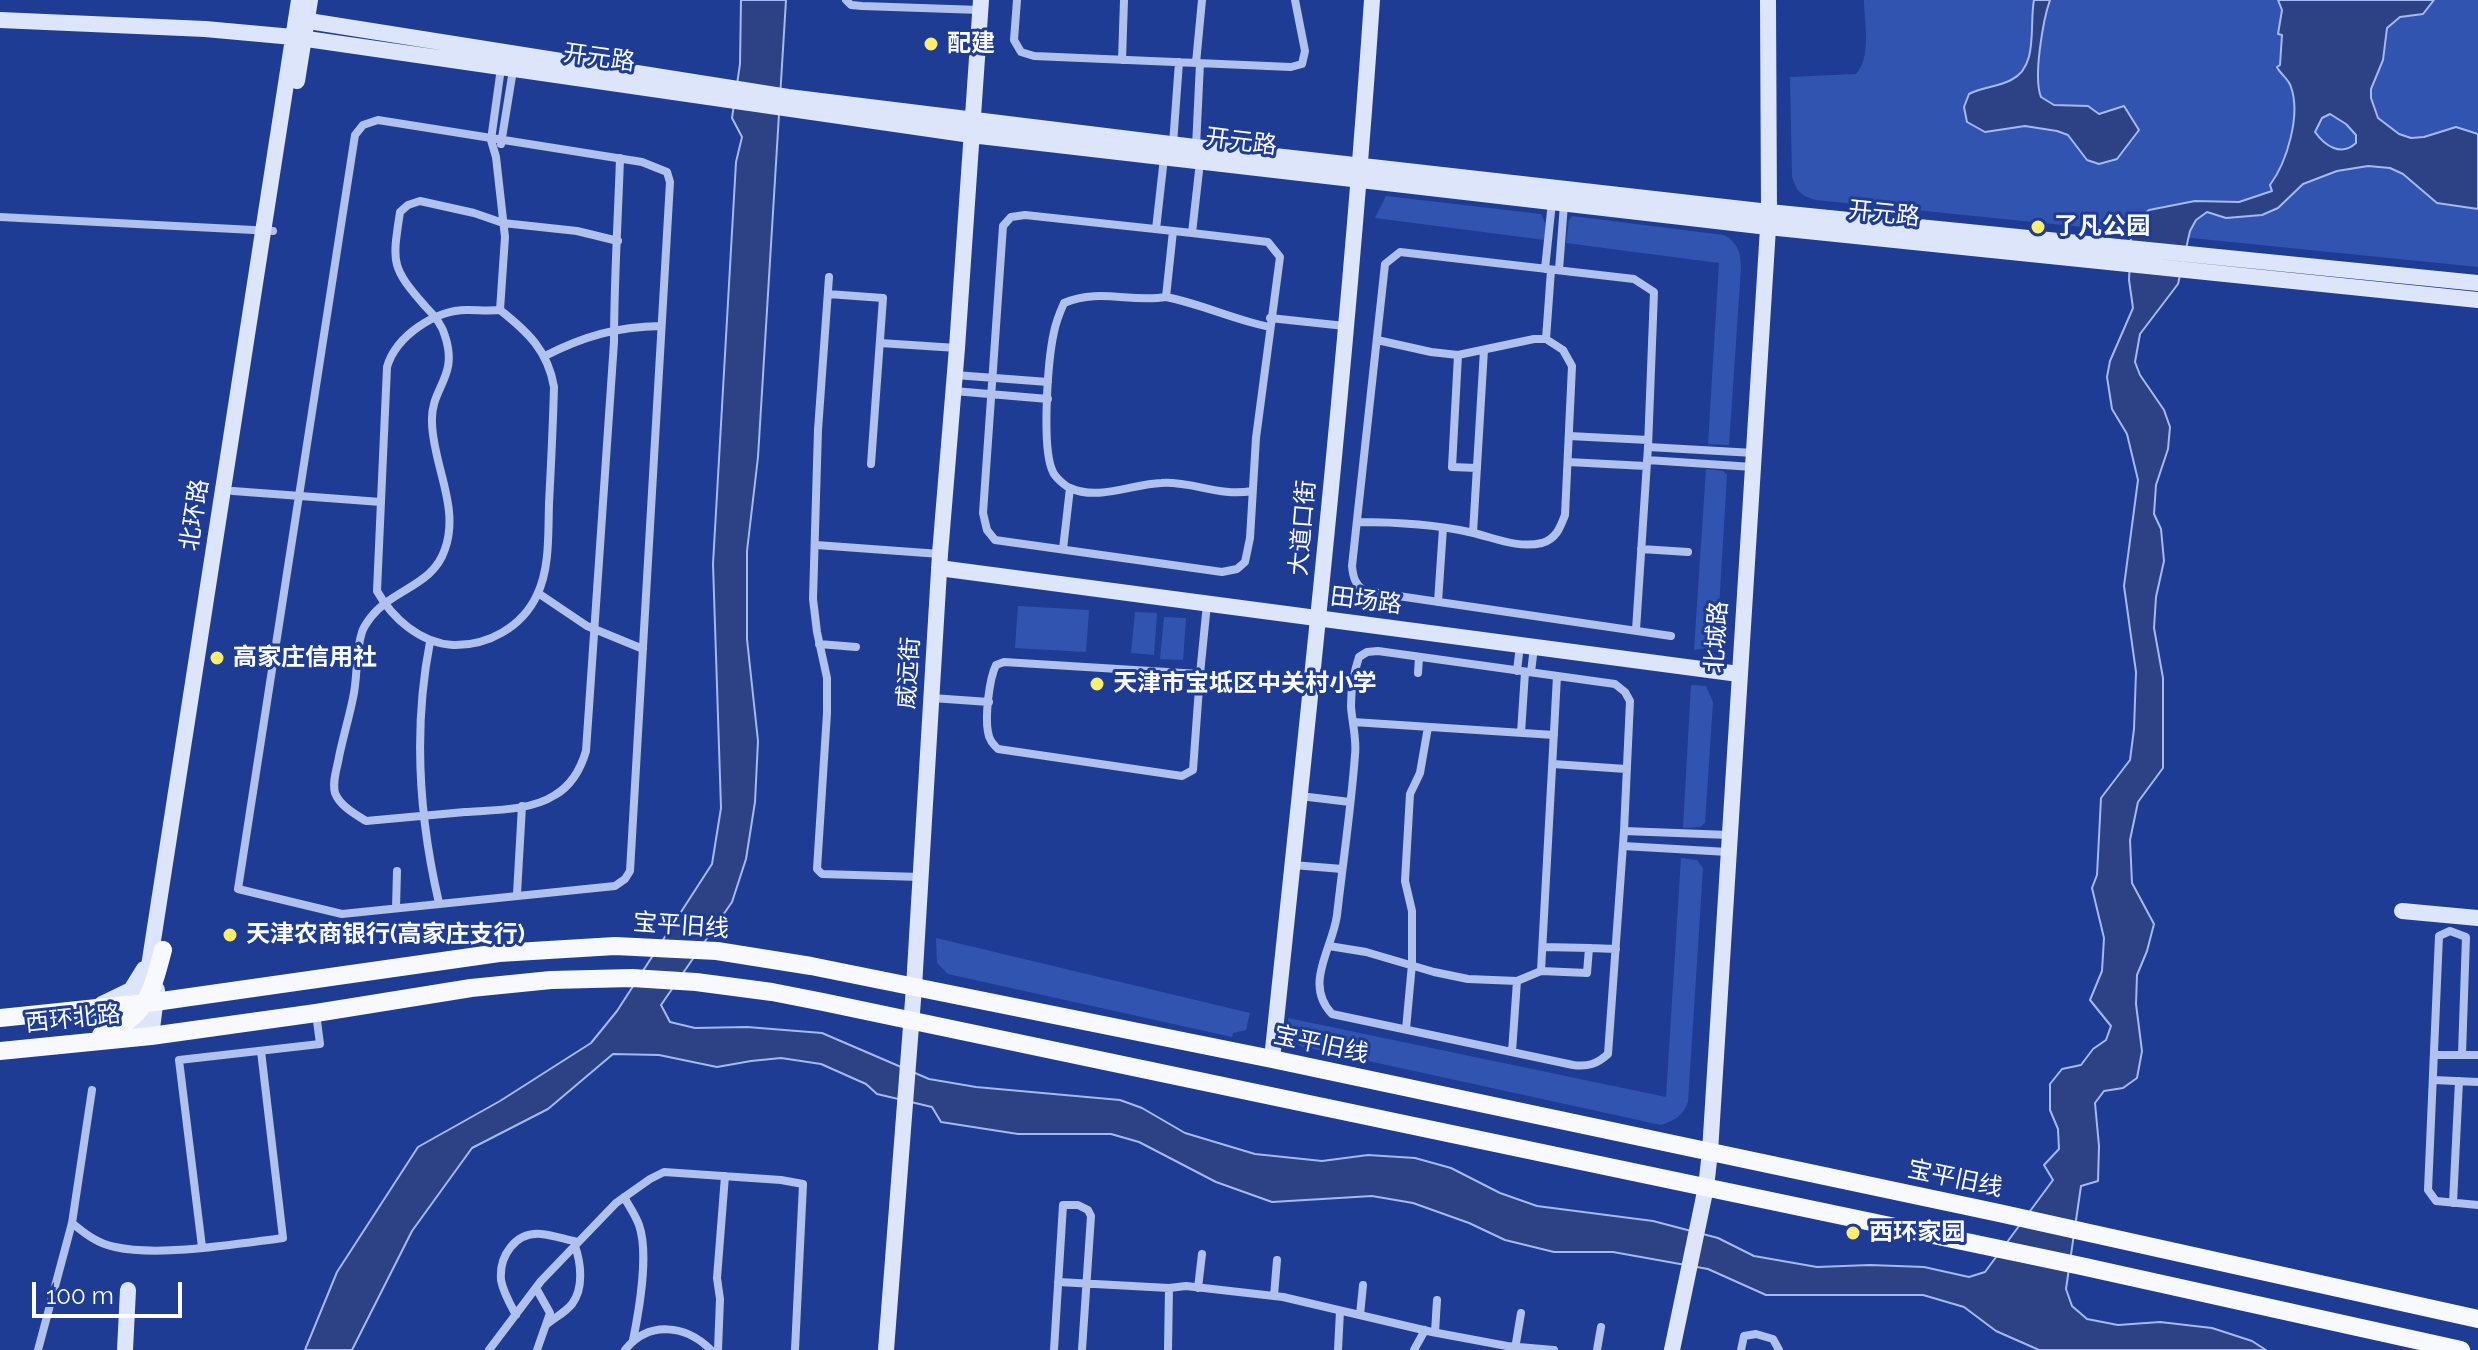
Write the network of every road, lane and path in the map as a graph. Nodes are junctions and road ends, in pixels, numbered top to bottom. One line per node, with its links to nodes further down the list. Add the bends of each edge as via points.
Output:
1 (299, 0): 13 (main road, 北环路)
2 (310, 0): 13 (main road, 北环路)
3 (846, 0): 10 (street, via 851,5)
4 (1017, 0): 15 (street, via 1014,40 1021,52)
5 (1124, 0): 15 (street)
6 (1202, 0): 17 (street)
7 (1295, 0): 18 (street, via 1305,51 1302,64)
8 (1372, 0): 28 (main road, 大道口街)
9 (1768, 0): 31 (main road, 北城路)
10 (896, 4): 11 (street)
11 (980, 5): 21 (main road, 威远街)
12 (0, 20): 13 (main road, 开元路)
13 (300, 29): 19 (main road, 开元路); 20 (main road, 开元路); 34 (main road, 北环路)
14 (1271, 55): 18 (street)
15 (1122, 60): 16 (street)
16 (1179, 62): 17 (street); 24 (street)
17 (1198, 63): 18 (street); 25 (street)
18 (1271, 66)
19 (507, 69): 20 (main road, 开元路); 22 (street); 23 (street)
20 (726, 94): 21 (main road, 开元路)
21 (972, 128): 24 (main road, 开元路); 54 (main road, 威远街)
22 (491, 140): 23 (street); 26 (street); 73 (street, via 378,120 363,125 355,135)
23 (502, 141): 26 (street); 27 (street)
24 (1169, 151): 25 (main road, 开元路); 33 (street)
25 (1198, 155): 28 (main road, 开元路); 36 (street)
26 (496, 157): 32 (street)
27 (620, 158): 37 (street); 48 (street, via 667,172 670,182)
28 (1360, 173): 29 (main road, 开元路); 31 (main road, 开元路); 49 (main road, 大道口街)
29 (1558, 202): 31 (main road, 开元路); 39 (street)
30 (0, 217): 34 (street)
31 (1769, 219): 38 (main road, 开元路); 65 (main road, 北城路)
32 (503, 223): 37 (street); 45 (street); 46 (street, via 420,201 400,212 396,267)
33 (1156, 229): 35 (street); 58 (street, via 1011,217 1003,226)
34 (268, 231): 71 (main road, 北环路); 126 (main road, 北环路)
35 (1173, 231): 36 (street); 43 (street)
36 (1192, 233): 47 (street, via 1268,242 1275,248 1280,257)
37 (618, 241): 50 (street)
38 (2195, 261): 41 (main road, 开元路); 44 (main road, 开元路)
39 (1552, 270): 51 (street); 52 (street, via 1400,252 1385,264); 64 (street, via 1634,279 1654,292)
40 (829, 277): 42 (street)
41 (2478, 283)
42 (828, 294): 53 (street, via 883,298); 78 (street)
43 (1166, 297): 47 (street, via 1201,304 1237,321); 59 (street, via 1147,301 1100,294 1064,303 1054,331)
44 (2478, 300)
45 (500, 310): 46 (street, via 467,310); 57 (street)
46 (436, 318): 74 (street, via 390,355); 85 (street, via 450,364 432,409 436,456 449,505 447,546 424,580)
47 (1270, 323): 49 (street); 72 (street)
48 (661, 326): 50 (street); 95 (street)
49 (1345, 326): 87 (main road, 大道口街)
50 (614, 331): 57 (street, via 593,334); 88 (street)
51 (1546, 339): 55 (street); 63 (street, via 1563,350 1572,366)
52 (1377, 340): 56 (street); 75 (street)
53 (880, 343): 54 (street); 68 (street)
54 (957, 348): 60 (main road, 威远街)
55 (1484, 350): 56 (street); 69 (street)
56 (1458, 355): 69 (street, via 1452,467)
57 (545, 356): 83 (street, via 554,387 547,559)
58 (992, 380): 59 (street); 60 (street); 61 (street)
59 (1048, 382): 62 (street)
60 (954, 383): 61 (street); 82 (main road, 威远街)
61 (991, 394): 62 (street); 79 (street, via 983,513 987,530 995,540)
62 (1048, 399): 70 (street, via 1048,456 1054,474)
63 (1569, 436): 64 (street); 66 (street)
64 (1648, 444): 65 (street); 67 (street)
65 (1753, 460): 67 (street); 100 (main road, 北城路)
66 (1568, 462): 67 (street); 77 (street, via 1565,515 1555,535 1539,544)
67 (1646, 463): 80 (street)
68 (871, 464)
69 (1477, 468): 77 (street)
70 (1070, 488): 72 (street, via 1102,492 1163,482 1228,494); 79 (street)
71 (233, 491): 73 (street); 126 (main road, 北环路)
72 (1252, 491): 79 (street, via 1250,538 1245,562 1237,569 1222,572)
73 (299, 496): 74 (street); 123 (street, via 238,889 342,914)
74 (381, 502): 85 (street, via 377,591)
75 (1357, 522): 76 (street); 84 (street, via 1352,566 1358,586)
76 (1443, 528): 77 (street); 84 (street)
77 (1473, 533)
78 (816, 545): 82 (street); 92 (street, via 813,599)
79 (1063, 549)
80 (1641, 549): 81 (street); 89 (street)
81 (1688, 552)
82 (940, 561): 86 (main road, 田场路); 102 (main road, 威远街)
83 (538, 593): 88 (street); 91 (street, via 498,638 470,644)
84 (1438, 602): 89 (street)
85 (384, 604): 91 (street); 113 (street, via 363,629 355,660 354,696 334,776 336,795 366,821)
86 (1207, 604): 87 (main road, 田场路); 99 (street)
87 (1318, 619): 93 (main road, 田场路); 110 (main road, 大道口街)
88 (594, 629): 95 (street); 112 (street, via 582,765 556,795)
89 (1636, 630): 90 (street)
90 (1671, 636)
91 (430, 642): 113 (street, via 419,721)
92 (819, 644): 94 (street); 120 (street, via 827,678 827,713 817,869 822,874)
93 (1527, 646): 97 (street); 97 (street); 100 (main road, 田场路)
94 (856, 647)
95 (643, 649): 121 (street, via 630,871 615,886)
96 (1419, 657): 97 (street); 98 (street); 104 (street, via 1378,651 1359,657)
97 (1524, 672): 101 (street); 106 (street)
98 (1418, 673)
99 (1200, 674): 103 (street, via 1004,662 991,675); 103 (street, via 1193,770 1182,776 998,749 987,731)
100 (1739, 674): 115 (main road, 北城路)
101 (1557, 676): 107 (street); 109 (street, via 1615,684 1625,692 1630,701)
102 (931, 697): 103 (street); 120 (main road, 威远街)
103 (989, 702)
104 (1353, 722): 105 (street); 111 (street, via 1356,752)
105 (1428, 727): 106 (street); 131 (street, via 1420,773 1410,794 1405,881 1412,911)
106 (1521, 733): 107 (street)
107 (1554, 735): 108 (street)
108 (1553, 764): 109 (street); 128 (street)
109 (1626, 769): 114 (street)
110 (1300, 796): 111 (street); 117 (main road, 大道口街)
111 (1350, 802): 118 (street)
112 (522, 806): 113 (street); 121 (street)
113 (423, 816): 122 (street)
114 (1624, 831): 115 (street); 116 (street)
115 (1728, 843): 116 (street); 154 (main road, 北城路)
116 (1623, 846): 130 (street)
117 (1293, 865): 118 (street); 149 (main road, 大道口街)
118 (1342, 869): 127 (street, via 1336,929)
119 (397, 871): 123 (street)
120 (920, 877): 134 (main road, 威远街)
121 (517, 894): 122 (street)
122 (439, 903): 123 (street)
123 (396, 908)
124 (2402, 911): 125 (main road)
125 (2478, 918)
126 (158, 946): 135 (main road); 136 (main road, via 131,990)
127 (1329, 946): 131 (street); 140 (street, via 1319,981 1325,1007 1332,1014)
128 (1543, 947): 129 (street); 132 (street)
129 (1591, 948): 130 (street); 132 (street, via 1587,973)
130 (1616, 949): 145 (street, via 1608,1054 1586,1067)
131 (1412, 964): 133 (street, via 1468,979); 140 (street)
132 (1541, 971): 133 (street)
133 (1517, 981): 145 (street)
134 (914, 987): 135 (main road, 宝平旧线, via 717,951 651,946 499,953); 139 (main road, 威远街); 149 (main road, 宝平旧线)
135 (147, 1004): 136 (main road, 西环北路); 141 (main road); 142 (main road, via 112,1031)
136 (76, 1010): 138 (main road, 西环北路)
137 (316, 1013): 139 (main road, via 510,984 632,978 772,992); 141 (main road); 144 (street, via 320,1044)
138 (0, 1018)
139 (911, 1021): 156 (main road); 192 (main road, 威远街)
140 (1406, 1029): 145 (street)
141 (144, 1036): 142 (main road, 西环北路)
142 (75, 1043): 143 (main road, 西环北路)
143 (0, 1051)
144 (261, 1051): 162 (street, via 283,1238); 162 (street, via 179,1060)
145 (1512, 1052)
146 (2462, 1054): 147 (street); 147 (street, via 2466,937 2450,931 2439,936); 148 (street)
147 (2434, 1055): 150 (street)
148 (2478, 1055)
149 (1272, 1059): 154 (main road, 宝平旧线)
150 (2433, 1080): 151 (street); 158 (street, via 2428,1190 2436,1201)
151 (2459, 1081): 152 (street); 158 (street)
152 (2478, 1082)
153 (92, 1090): 160 (street)
154 (1710, 1152): 156 (main road, 北城路); 178 (main road, 宝平旧线)
155 (725, 1176): 157 (street, via 664,1172); 190 (street); 191 (street, via 803,1184)
156 (1706, 1187): 200 (main road, 北城路); 203 (main road)
157 (624, 1197): 161 (street); 182 (street, via 643,1242)
158 (2453, 1203): 159 (street)
159 (2478, 1205)
160 (72, 1223): 162 (street, via 112,1247); 184 (street)
161 (577, 1244): 168 (street); 176 (street, via 541,1234 522,1237 508,1249 501,1281); 179 (street, via 579,1288 572,1304)
162 (202, 1247)
163 (1202, 1254): 170 (street)
164 (1277, 1260): 172 (street)
165 (1058, 1282): 166 (street); 166 (street, via 1063,1205 1070,1204 1091,1216); 193 (street)
166 (1087, 1282): 169 (street); 194 (street)
167 (1363, 1285): 177 (street)
168 (536, 1288): 176 (street); 179 (street, via 550,1313)
169 (1169, 1288): 170 (street); 195 (street)
170 (1198, 1288): 172 (street)
171 (128, 1290): 185 (main road)
172 (1274, 1296): 174 (street)
173 (1437, 1300): 181 (street)
174 (1340, 1311): 177 (street); 196 (street)
175 (1521, 1313): 183 (street)
176 (516, 1315): 186 (street)
177 (1360, 1315): 181 (street)
178 (2478, 1319)
179 (546, 1325): 187 (street)
180 (1601, 1327): 199 (street)
181 (1430, 1331): 183 (street); 197 (street)
182 (633, 1340): 188 (street); 189 (street, via 672,1329 698,1337)
183 (1515, 1348): 198 (street)
184 (38, 1350)
185 (125, 1350)
186 (489, 1350)
187 (537, 1350)
188 (625, 1350)
189 (711, 1350)
190 (718, 1350)
191 (795, 1350)
192 (886, 1350)
193 (1054, 1350)
194 (1082, 1350)
195 (1168, 1350)
196 (1338, 1350)
197 (1414, 1350)
198 (1554, 1350)
199 (1597, 1350)
200 (1672, 1350)
201 (1741, 1350): 202 (street, via 1744,1336 1756,1334 1773,1339)
202 (1779, 1350)
203 (2461, 1350)

